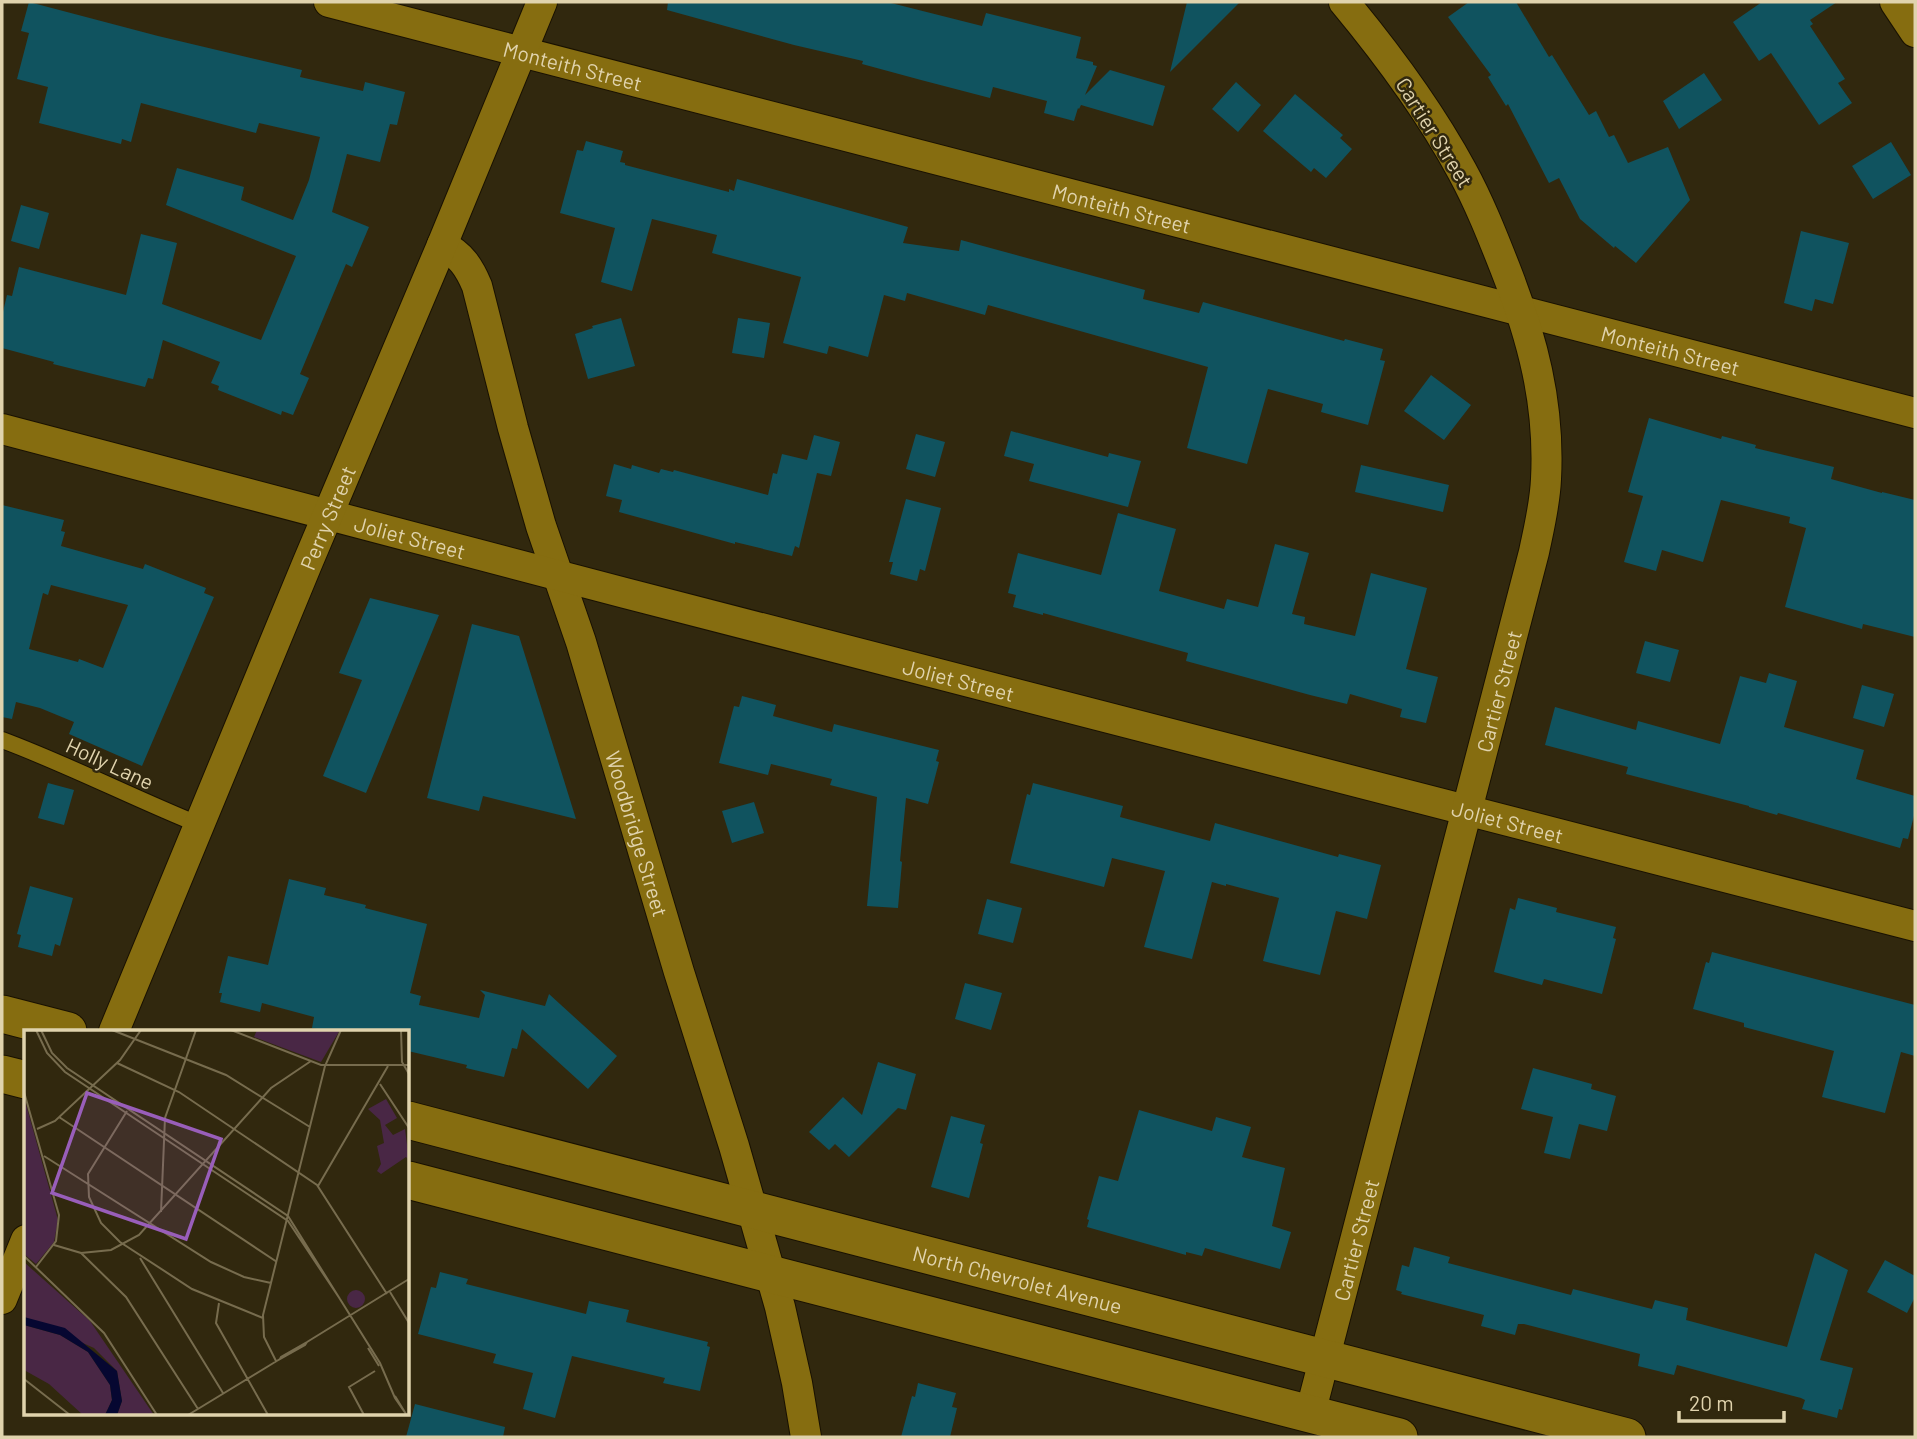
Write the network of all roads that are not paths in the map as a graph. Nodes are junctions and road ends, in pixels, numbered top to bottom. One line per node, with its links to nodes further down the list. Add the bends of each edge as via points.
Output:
1 (329, 2): 6 (street, Monteith Street)
2 (542, 2): 6 (street, Perry Street)
3 (1344, 2): 8 (street, Cartier Street, via 1448,145)
4 (1895, 2): 5 (street)
5 (1915, 32)
6 (521, 51): 7 (street, Perry Street); 8 (street, Monteith Street)
7 (442, 245): 11 (street, Perry Street); 12 (street, Woodbridge Street, via 461,258 477,286)
8 (1522, 311): 9 (street, Monteith Street); 14 (street, Cartier Street, via 1544,410 1545,500)
9 (1915, 413)
10 (2, 429): 11 (street, Joliet Street)
11 (329, 514): 12 (street, Joliet Street); 15 (street, Perry Street)
12 (557, 575): 14 (street, Joliet Street); 24 (street, Woodbridge Street)
13 (2, 740): 15 (lane, Holly Lane)
14 (1466, 809): 16 (street, Joliet Street); 28 (street, Cartier Street)
15 (200, 825): 19 (street, Perry Street)
16 (1915, 926)
17 (2, 1014): 18 (street)
18 (64, 1030)
19 (114, 1030)
20 (2, 1074): 21 (street)
21 (24, 1080)
22 (410, 1121): 24 (street, North Chevrolet Avenue)
23 (410, 1181): 26 (street)
24 (752, 1209): 26 (street, Woodbridge Street); 28 (street, North Chevrolet Avenue)
25 (24, 1245): 27 (street)
26 (771, 1274): 29 (street); 30 (street, Woodbridge Street)
27 (2, 1298)
28 (1325, 1358): 29 (street, Cartier Street); 32 (street, North Chevrolet Avenue)
29 (1310, 1414): 31 (street)
30 (806, 1437)
31 (1399, 1437)
32 (1627, 1437)

